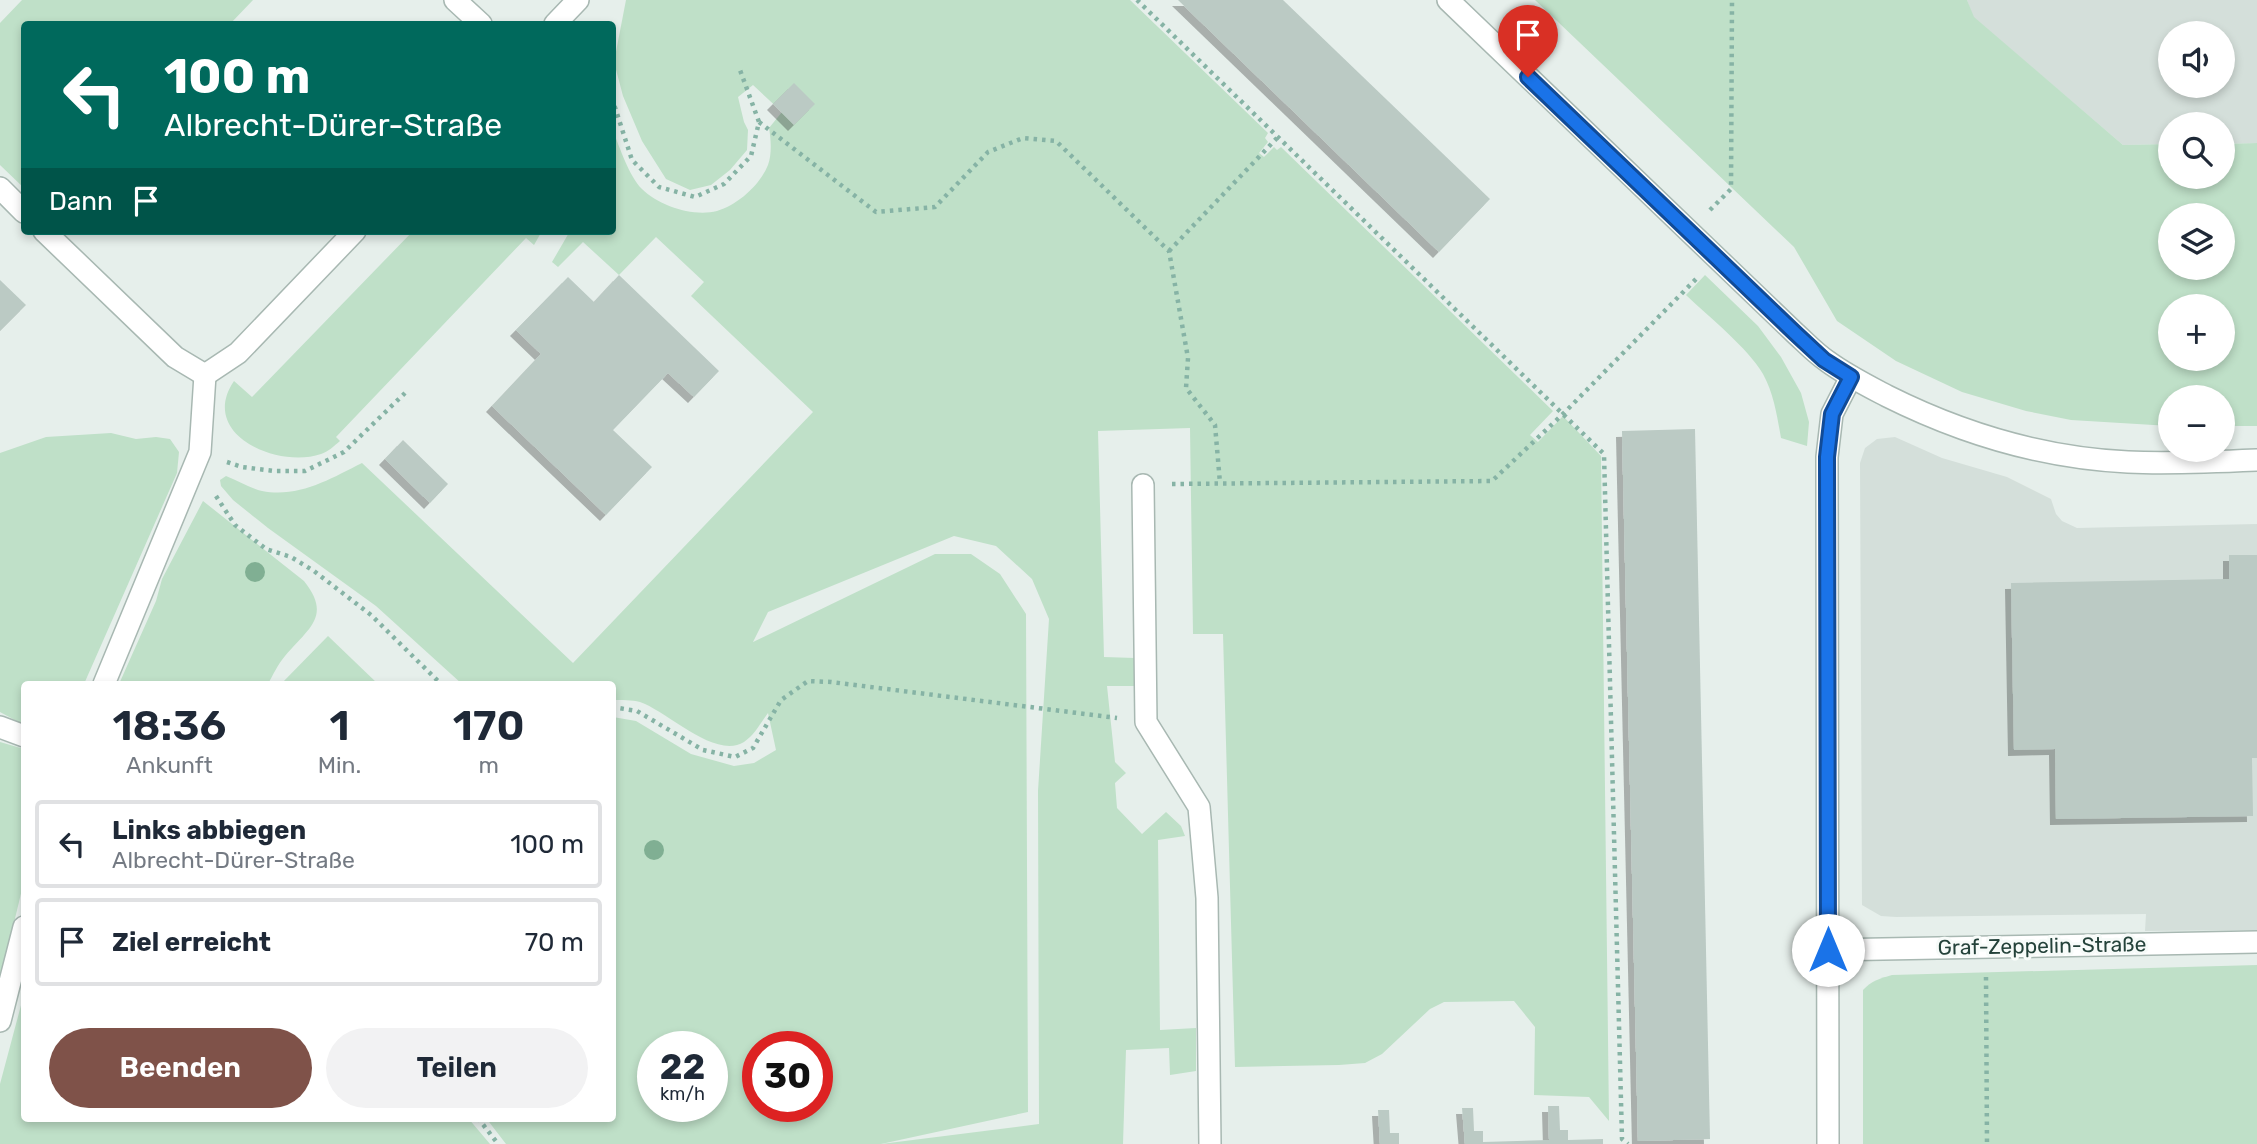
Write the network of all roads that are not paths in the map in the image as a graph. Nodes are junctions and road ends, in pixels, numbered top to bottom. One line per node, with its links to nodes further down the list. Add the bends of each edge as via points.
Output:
1 (455, 0): 4 (street)
2 (578, 0): 5 (street)
3 (1448, 0): 11 (street, via 1824,360)
4 (478, 21)
5 (558, 21)
6 (0, 188): 7 (street)
7 (21, 209)
8 (48, 235): 10 (street, via 175,357)
9 (351, 235): 10 (street, via 238,353)
10 (205, 374): 14 (street, via 200,452)
11 (1851, 377): 12 (street, via 1964,430 2025,447 2128,462); 19 (street, via 1832,414 1827,457)
12 (2257, 460)
13 (1143, 485): 21 (street, via 1146,722 1199,807 1207,898)
14 (105, 681)
15 (0, 727): 16 (street)
16 (21, 735)
17 (21, 939): 20 (street)
18 (2257, 942): 19 (street, Graf-Zeppelin-Straße)
19 (1828, 950): 22 (street)
20 (0, 1021)
21 (1210, 1144)
22 (1828, 1144)

